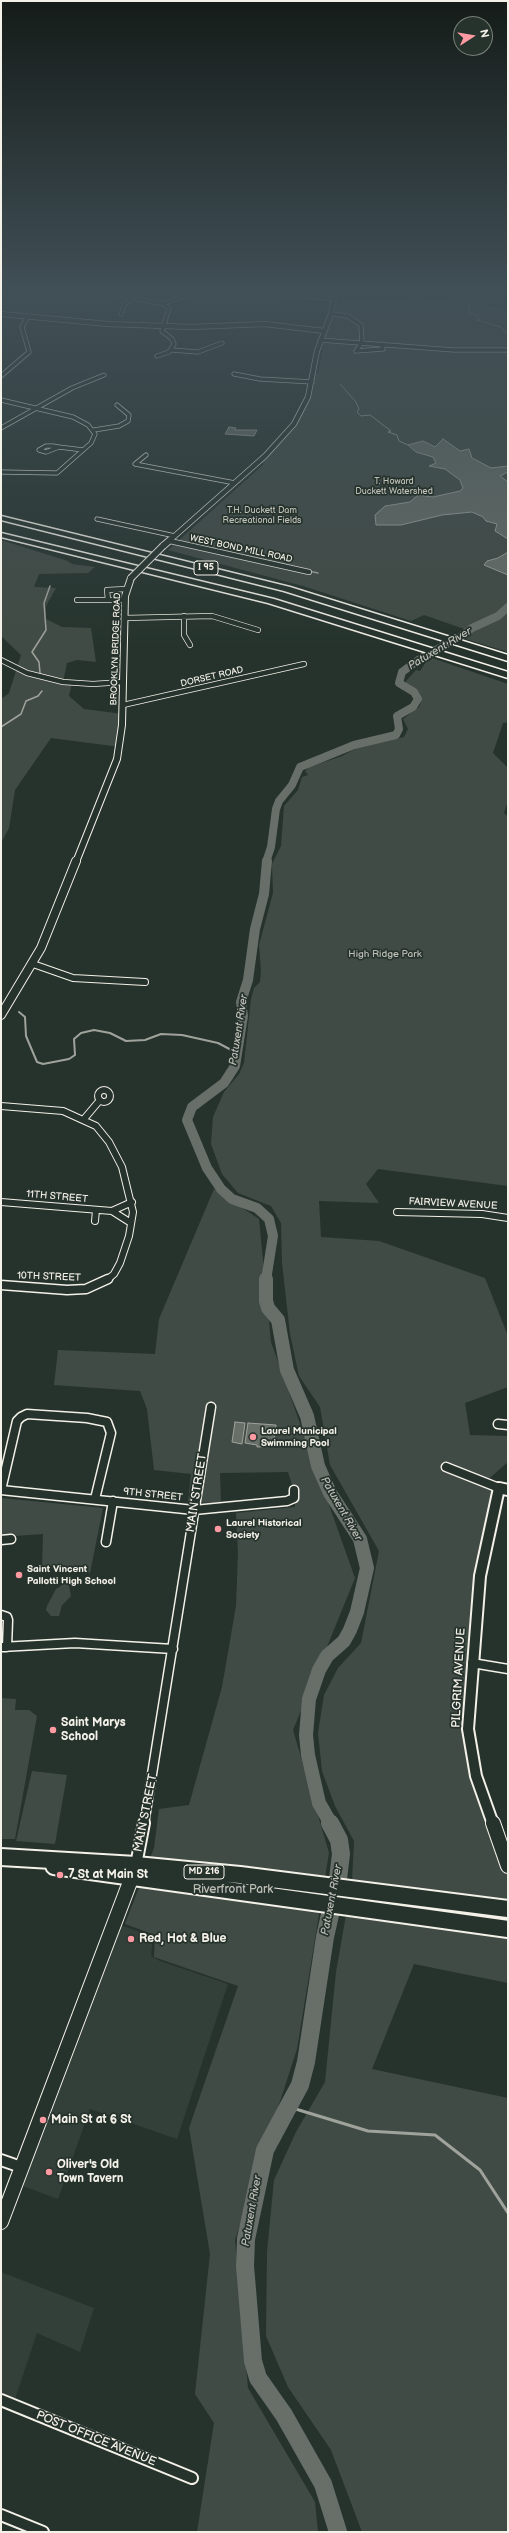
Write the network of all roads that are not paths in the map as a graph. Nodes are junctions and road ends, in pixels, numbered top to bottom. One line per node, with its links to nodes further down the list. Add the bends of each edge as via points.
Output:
1 (29, 412): 5 (street)
2 (56, 412): 6 (street, via 73,417)
3 (127, 412): 6 (street, via 129,414 128,421 119,426)
4 (300, 412): 11 (street, BROOKLYN BRIDGE ROAD, via 290,430)
5 (1, 428)
6 (94, 430): 8 (street, via 94,437)
7 (59, 447): 8 (street)
8 (83, 450): 10 (street, via 54,474)
9 (146, 454): 11 (street, via 135,464)
10 (1, 472)
11 (235, 484): 15 (street, BROOKLYN BRIDGE ROAD)
12 (1, 518): 26 (highway, I 95, via 249,578)
13 (97, 519): 15 (street)
14 (1, 535): 29 (highway, I 95, via 233,591 391,637)
15 (175, 536): 16 (street, BROOKLYN BRIDGE ROAD)
16 (170, 541): 17 (street, WEST BOND MILL ROAD); 18 (street, BROOKLYN BRIDGE ROAD, bridge, via 141,566)
17 (310, 572)
18 (126, 589): 20 (street, via 107,590); 21 (street, BROOKLYN BRIDGE ROAD)
19 (76, 600): 20 (street)
20 (108, 600): 21 (street)
21 (124, 600): 23 (street, BROOKLYN BRIDGE ROAD)
22 (184, 616): 23 (street); 24 (street, via 217,617); 25 (street, via 185,639)
23 (124, 618): 30 (street, BROOKLYN BRIDGE ROAD)
24 (258, 630)
25 (190, 645)
26 (504, 657)
27 (1, 660): 30 (street, via 18,670 59,681 93,684)
28 (304, 664): 31 (street, DORSET ROAD)
29 (508, 675)
30 (123, 682): 31 (street, BROOKLYN BRIDGE ROAD)
31 (123, 705): 32 (street, BROOKLYN BRIDGE ROAD, via 117,759 48,933)
32 (33, 964): 33 (street, via 73,978); 34 (street, BROOKLYN BRIDGE ROAD)
33 (145, 982)
34 (3, 1012)
35 (100, 1100): 37 (street)
36 (1, 1106): 37 (street, via 53,1109)
37 (84, 1119): 39 (street, via 104,1134 116,1154)
38 (1, 1202): 40 (street, 11TH STREET)
39 (132, 1202): 41 (street, 11TH STREET); 45 (street)
40 (96, 1210): 41 (street, 11TH STREET); 44 (street)
41 (112, 1211): 45 (street, 11TH STREET)
42 (397, 1212): 43 (street, FAIRVIEW AVENUE, via 464,1213)
43 (508, 1218)
44 (94, 1221)
45 (131, 1223): 46 (street, 10TH STREET, via 125,1250 117,1269 96,1286 68,1290)
46 (1, 1285)
47 (211, 1407): 56 (street, MAIN STREET)
48 (498, 1424): 49 (street)
49 (508, 1425)
50 (446, 1467): 51 (street)
51 (504, 1489): 63 (street, PILGRIM AVENUE, via 480,1576)
52 (1, 1490): 54 (street, 9TH STREET); 54 (street, via 17,1421 21,1417 27,1414 87,1418 107,1422 111,1433)
53 (294, 1490): 56 (street, 9TH STREET, via 294,1498 287,1501)
54 (95, 1499): 55 (street, 9TH STREET)
55 (113, 1501): 56 (street, 9TH STREET); 59 (street)
56 (194, 1510): 62 (street, MAIN STREET)
57 (1, 1540): 58 (street)
58 (11, 1540)
59 (106, 1542)
60 (1, 1615): 61 (street, via 8,1620)
61 (4, 1647): 62 (street, via 81,1643)
62 (173, 1649): 67 (street, MAIN STREET, via 153,1779)
63 (472, 1663): 64 (street); 66 (street, PILGRIM AVENUE, via 468,1729 470,1752)
64 (508, 1669)
65 (1, 1857): 67 (main road, MD 216, via 70,1869)
66 (508, 1866)
67 (134, 1871): 68 (main road, MD 216, via 271,1879); 69 (main road, MD 216, via 269,1897); 71 (street, MAIN STREET)
68 (508, 1910)
69 (508, 1929)
70 (1, 2160): 71 (street)
71 (21, 2167): 72 (street, MAIN STREET)
72 (1, 2222)
73 (1, 2400): 74 (street, POST OFFICE AVENUE)
74 (192, 2478)
75 (1, 2515): 76 (street)
76 (43, 2532)

